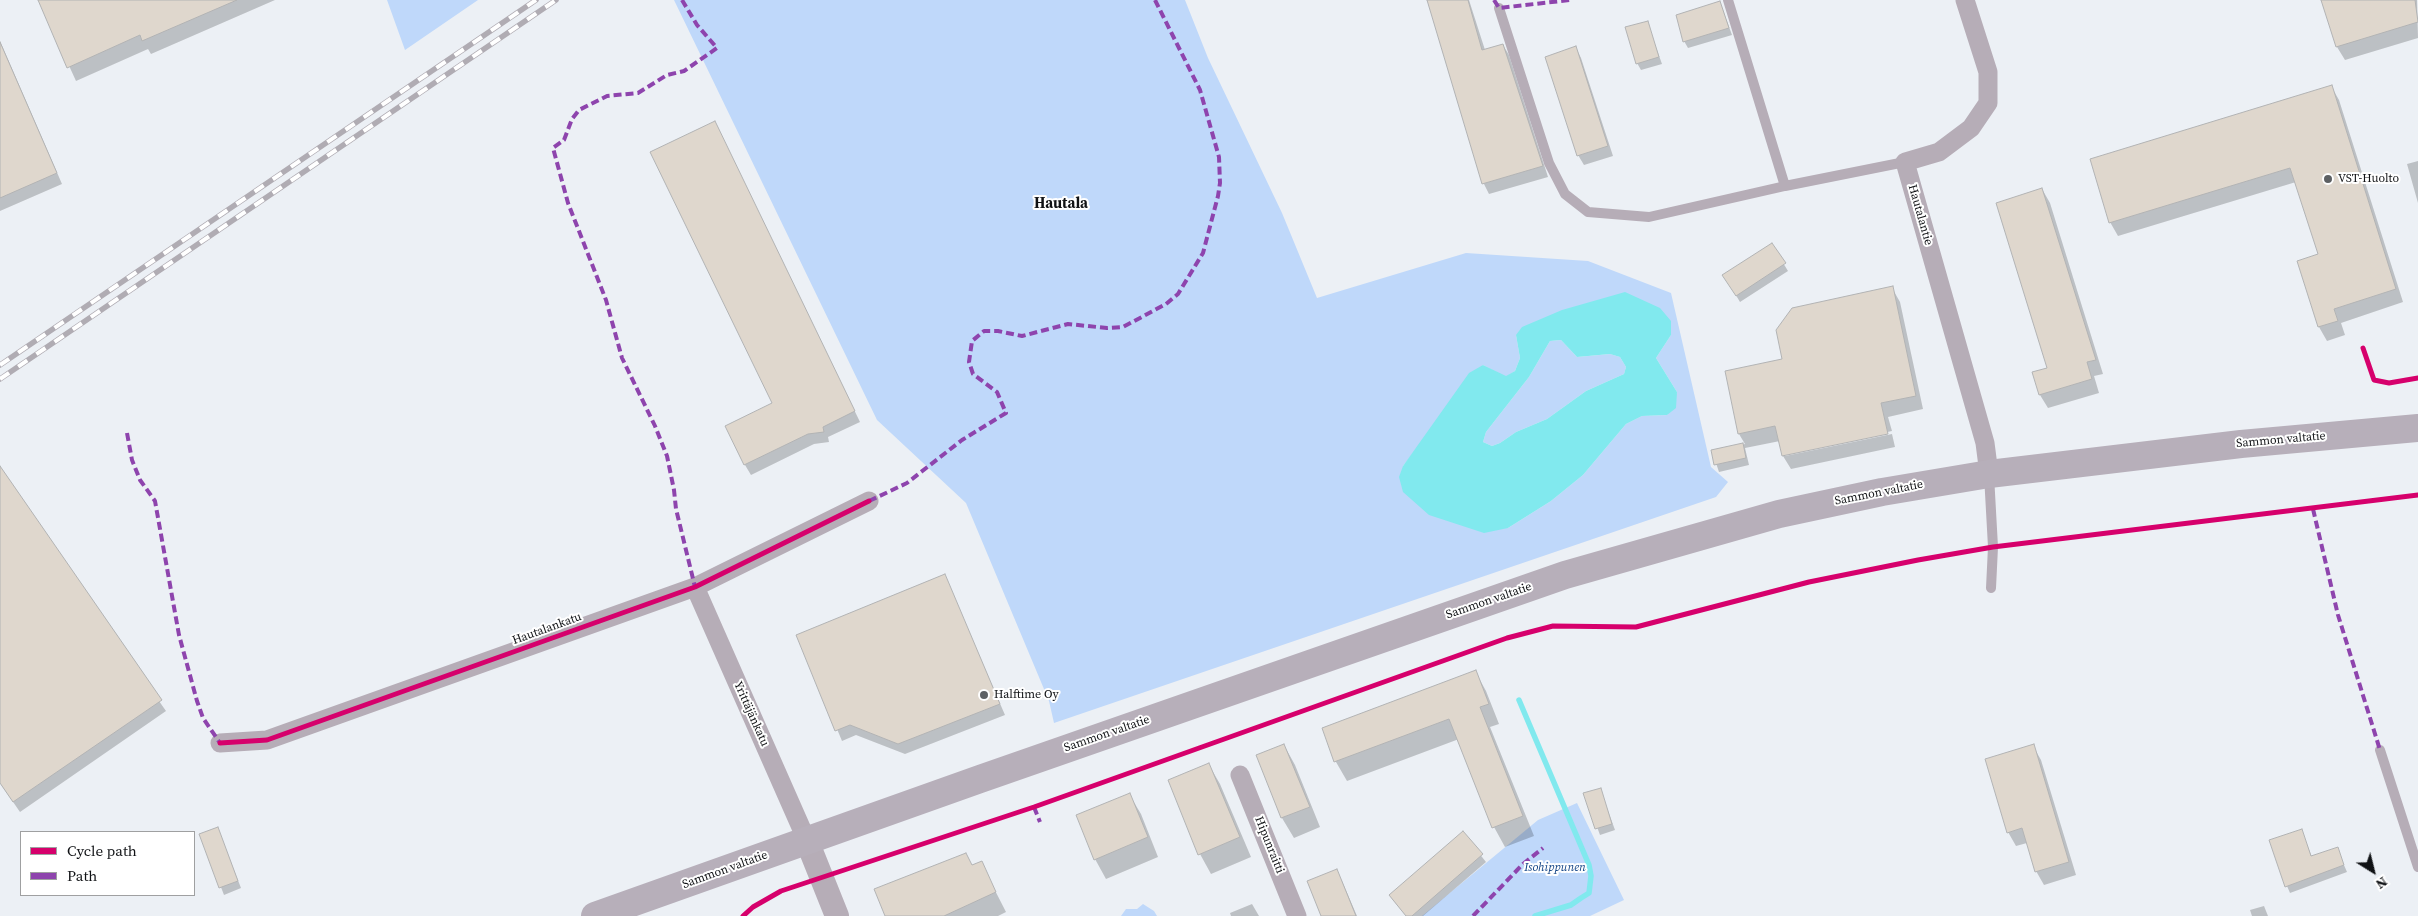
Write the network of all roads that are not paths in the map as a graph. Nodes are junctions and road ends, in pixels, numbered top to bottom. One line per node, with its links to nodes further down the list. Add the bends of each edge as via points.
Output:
1 (1728, 0): 5 (lane)
2 (1965, 0): 4 (street, via 1988,72 1988,104 1971,128 1939,152)
3 (1499, 8): 5 (lane, via 1549,164 1564,194 1588,212 1649,217)
4 (1905, 162): 5 (lane); 7 (street, Hautalantie, via 1985,443)
5 (1785, 186)
6 (2418, 428): 7 (main road, Sammon valtatie, via 2241,444)
7 (1989, 474): 10 (lane, via 1994,547); 14 (main road, Sammon valtatie, via 1779,514 1565,575)
8 (869, 501): 9 (street, Hautalankatu)
9 (695, 587): 11 (street, Hautalankatu, via 267,740); 14 (street, Yrittäjänkatu)
10 (1991, 588)
11 (220, 743)
12 (2380, 750): 15 (lane)
13 (1240, 775): 18 (street, Hipunraitti)
14 (807, 841): 16 (main road, Sammon valtatie); 17 (street)
15 (2418, 867)
16 (596, 916)
17 (838, 916)
18 (1298, 916)

